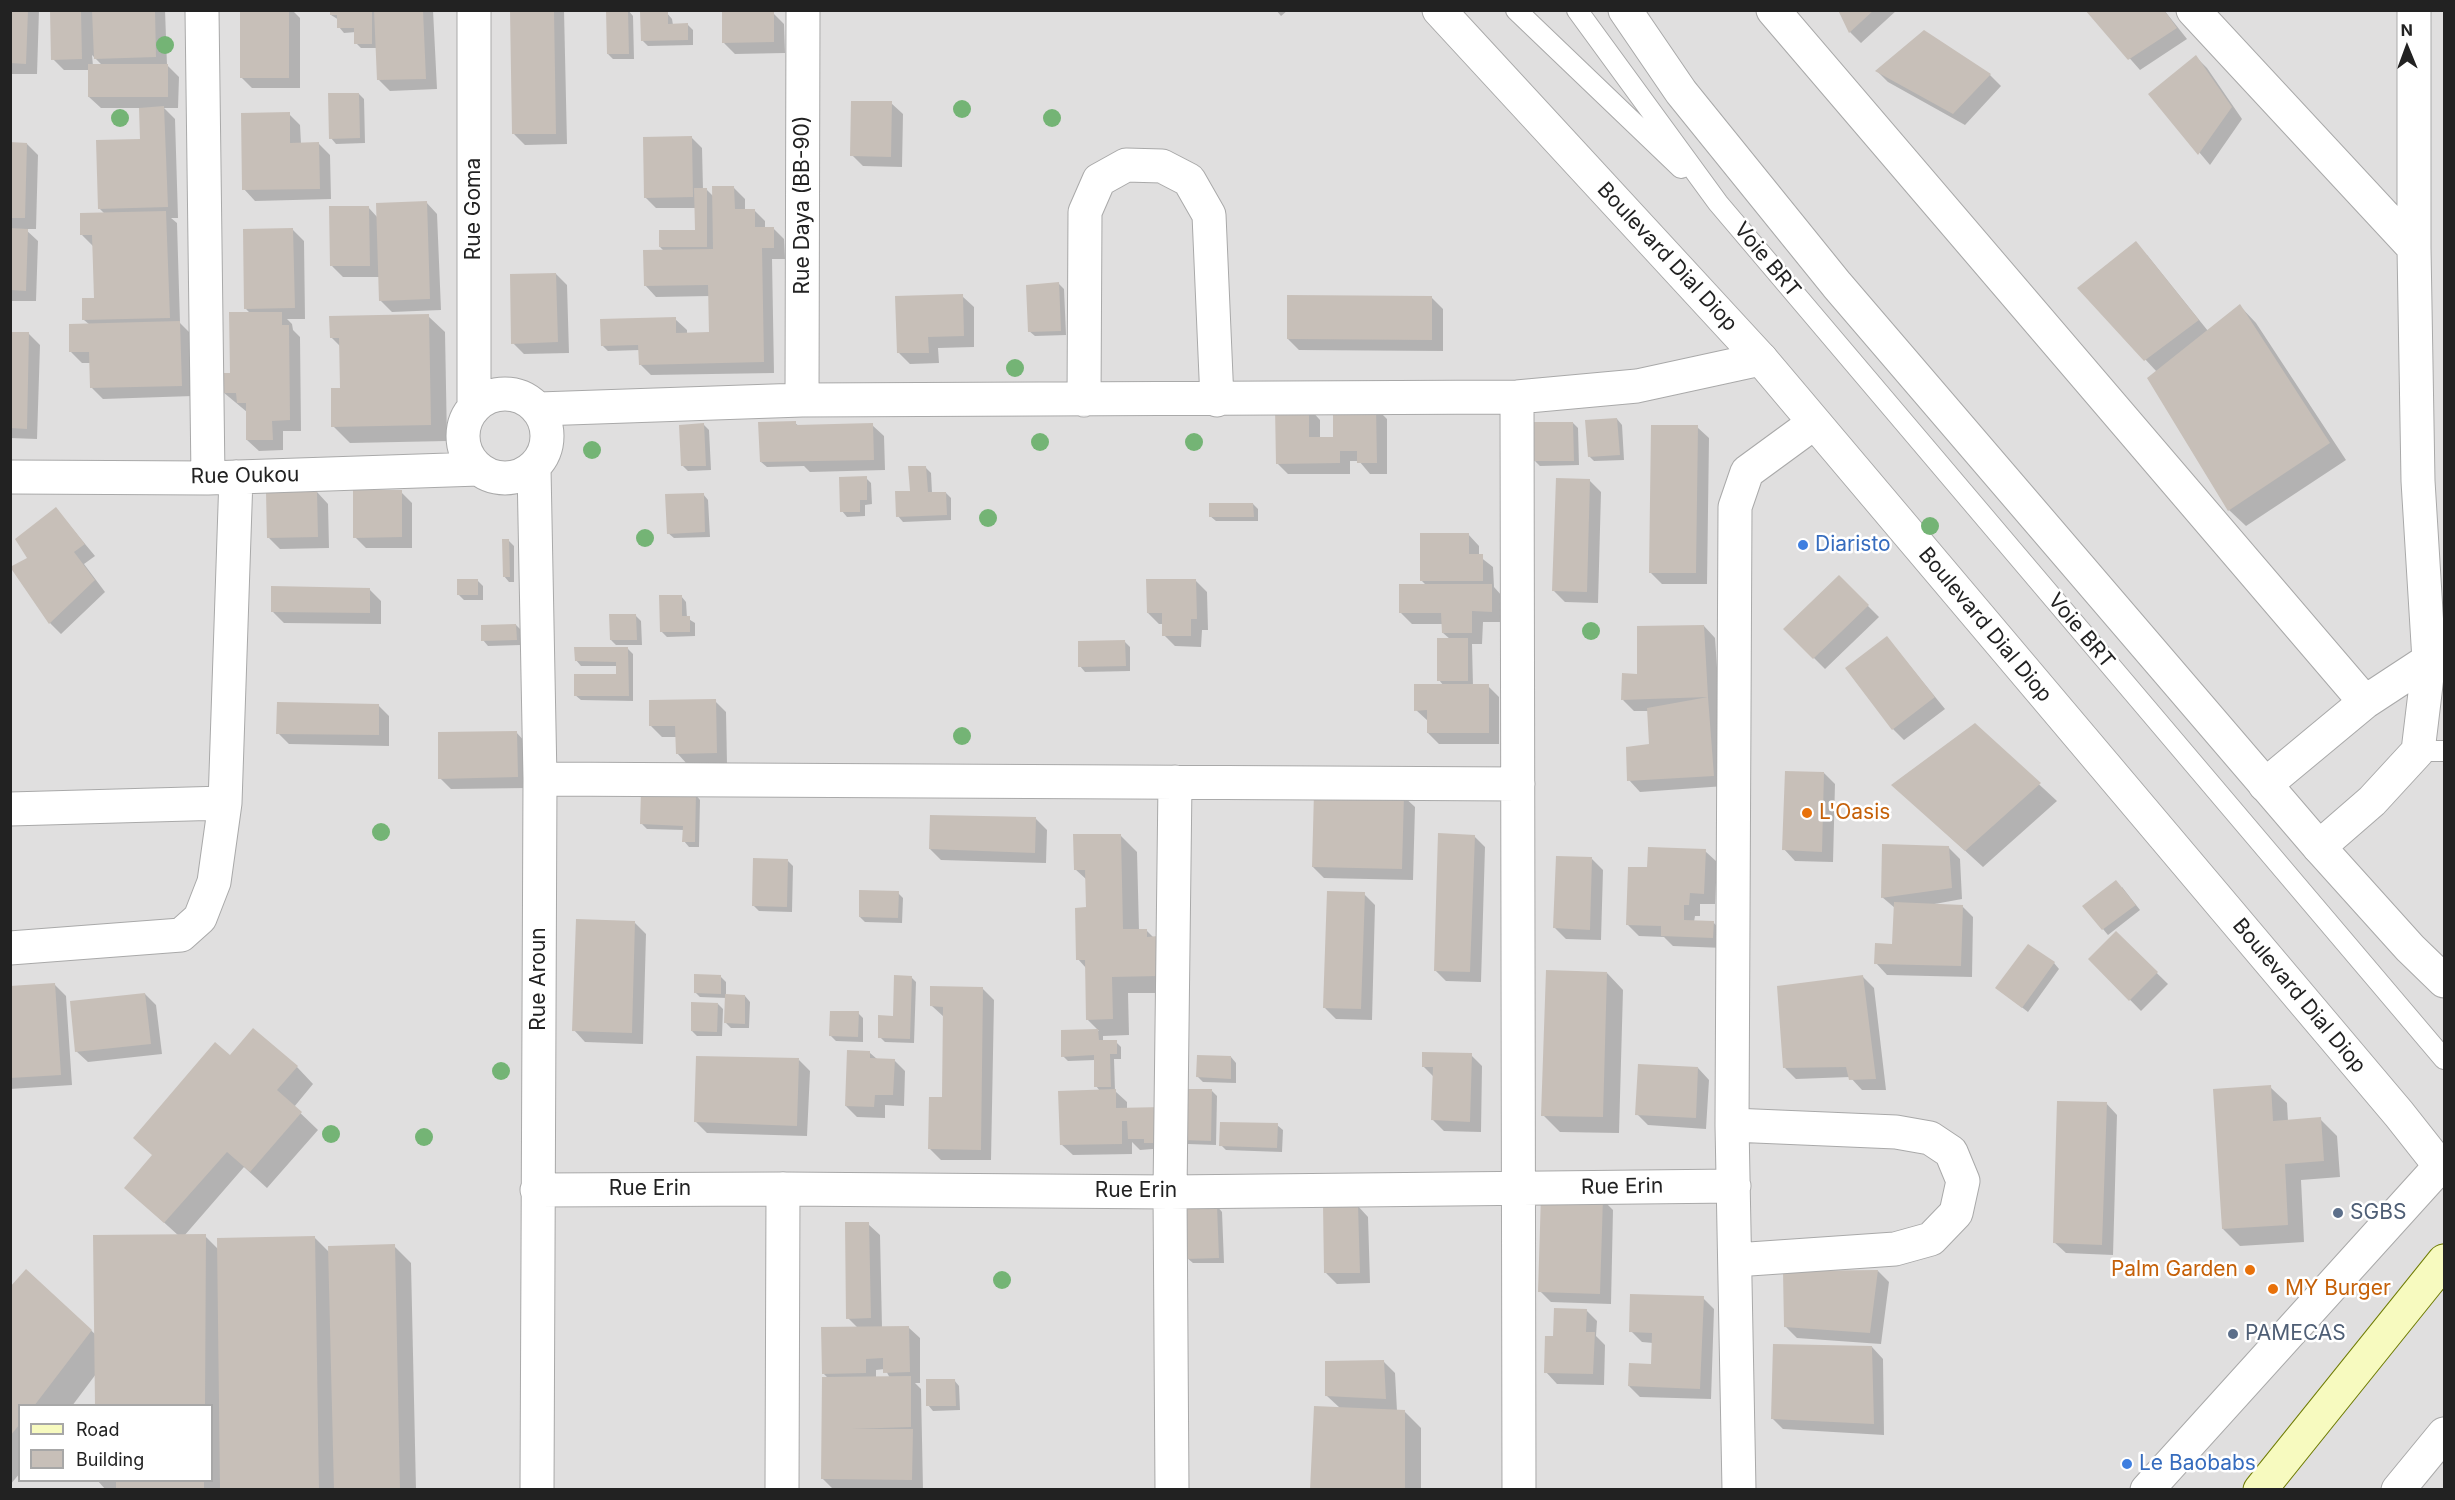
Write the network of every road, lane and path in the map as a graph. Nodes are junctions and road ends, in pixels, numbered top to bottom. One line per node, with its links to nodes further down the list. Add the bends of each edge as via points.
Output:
1 (202, 10): 24 (street)
2 (474, 10): 18 (street, Rue Goma)
3 (803, 10): 15 (street, Rue Daya (BB-90))
4 (1439, 10): 13 (street, Boulevard Dial Diop)
5 (1516, 10): 11 (lane, Voie BRT)
6 (1577, 10): 11 (lane, Voie BRT)
7 (1625, 10): 31 (street, via 1681,93 1837,285)
8 (1773, 10): 26 (street)
9 (2193, 10): 12 (street)
10 (2414, 10): 12 (street)
11 (1718, 203): 37 (lane, Voie BRT)
12 (2414, 248): 25 (street, via 2418,481)
13 (1761, 359): 14 (street, via 1637,386); 20 (street, Boulevard Dial Diop)
14 (1517, 397): 17 (street); 30 (street)
15 (802, 400): 16 (street); 19 (street)
16 (1084, 400): 17 (street); 17 (street, via 1085,212 1099,180 1126,165 1162,166 1189,180 1209,215)
17 (1217, 400)
18 (474, 407): 19 (street, via 489,397 507,393 525,398); 22 (street, via 463,432 464,446)
19 (538, 409): 21 (street, via 548,439 544,455)
20 (1814, 423): 38 (street, via 1747,472 1735,507); 39 (street, Boulevard Dial Diop)
21 (534, 468): 22 (street, via 512,478); 28 (street, Rue Aroun)
22 (479, 470): 24 (street, Rue Oukou)
23 (10, 477): 24 (street, Rue Oukou)
24 (222, 478): 32 (street, via 228,765)
25 (2437, 660): 26 (street); 27 (street)
26 (2365, 702): 31 (street)
27 (2431, 751): 34 (street)
28 (540, 779): 29 (street); 43 (street, Rue Aroun)
29 (1175, 782): 30 (street); 44 (street)
30 (1518, 784): 41 (street)
31 (2265, 785): 34 (street)
32 (225, 802): 33 (street); 35 (street, via 214,882 200,918 181,935)
33 (10, 809)
34 (2319, 847): 36 (street)
35 (10, 948)
36 (2445, 981)
37 (2445, 1059)
38 (1732, 1125): 40 (street); 45 (street, via 1896,1132 1930,1138 1950,1152 1963,1181 1956,1213 1931,1239 1894,1249)
39 (2443, 1168): 53 (street)
40 (1734, 1186): 41 (street, Rue Erin); 45 (street)
41 (1517, 1188): 44 (street, Rue Erin); 51 (street)
42 (783, 1189): 43 (street, Rue Erin); 44 (street, Rue Erin); 49 (street)
43 (537, 1190): 48 (street, Rue Aroun)
44 (1170, 1192): 50 (street)
45 (1735, 1260): 52 (street)
46 (2445, 1261): 54 (main road)
47 (2445, 1434): 55 (street)
48 (537, 1490)
49 (782, 1490)
50 (1172, 1490)
51 (1519, 1490)
52 (1739, 1490)
53 (2147, 1490)
54 (2260, 1490)
55 (2398, 1490)

